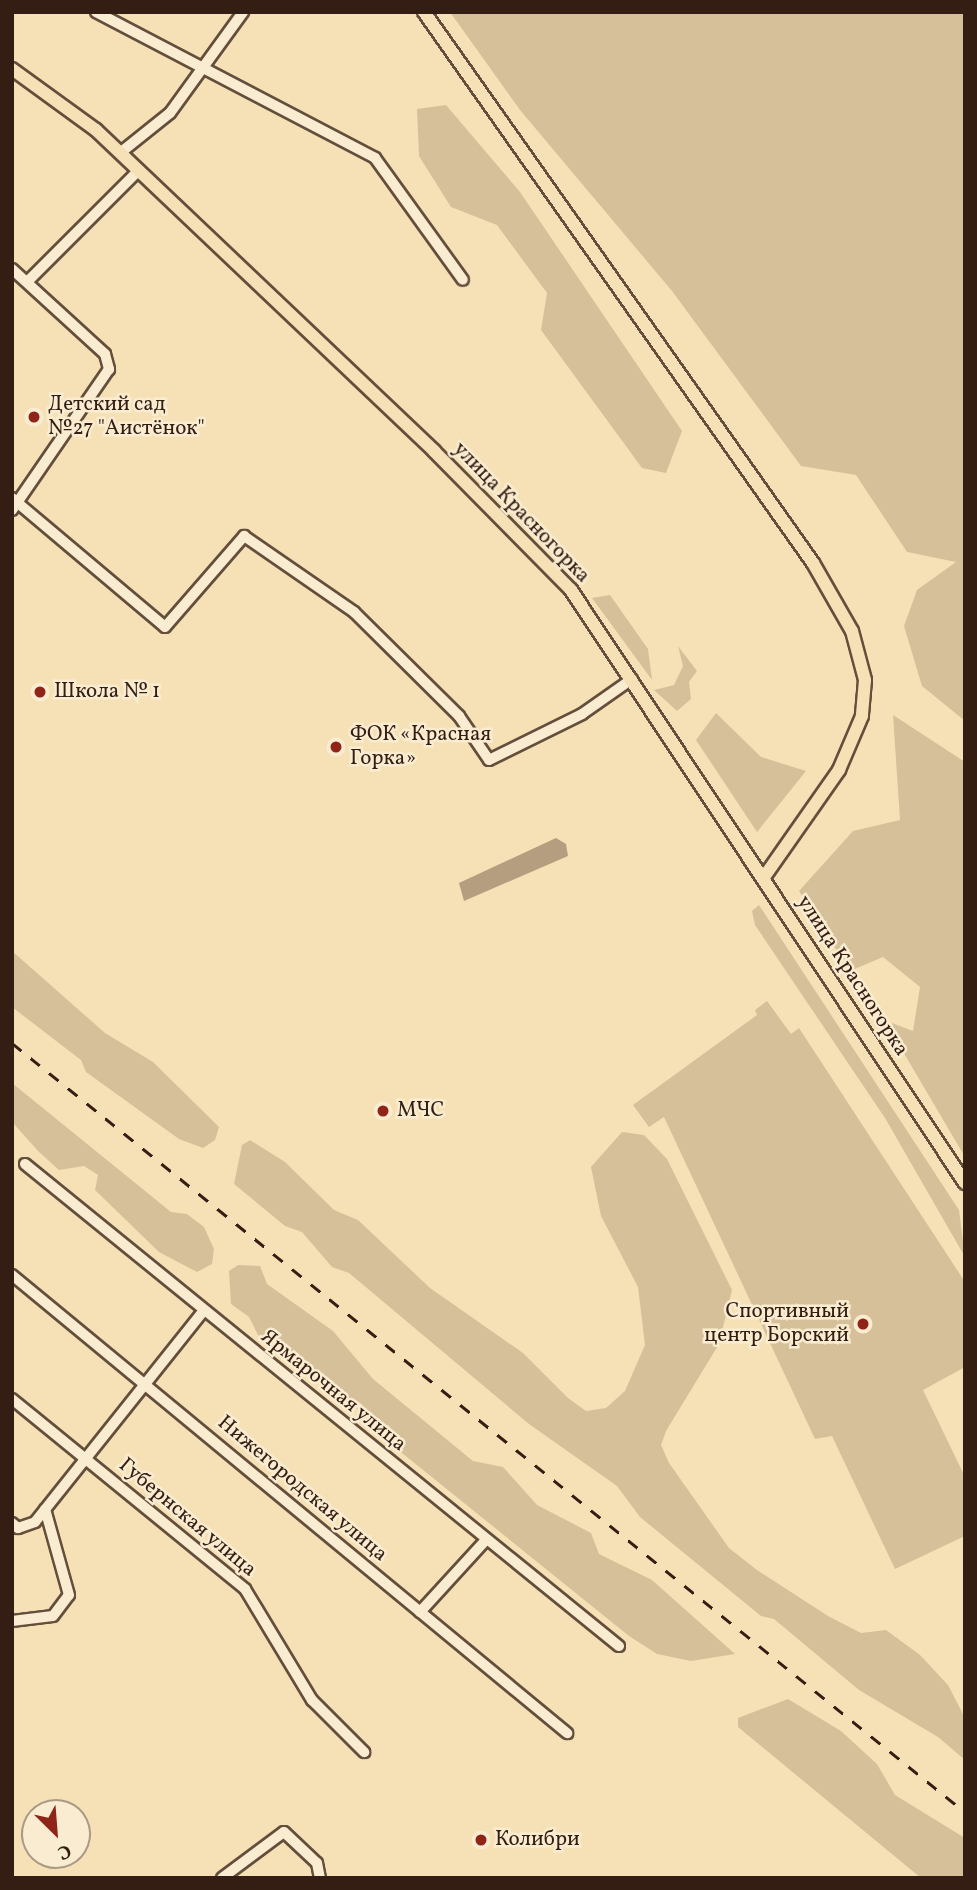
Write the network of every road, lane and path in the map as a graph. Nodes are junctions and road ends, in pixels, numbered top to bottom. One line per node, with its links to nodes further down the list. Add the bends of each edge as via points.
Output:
1 (96, 12): 4 (street)
2 (243, 12): 4 (street)
3 (424, 12): 13 (main road, via 813,563 852,631 865,680 862,716 839,770)
4 (203, 68): 6 (street, via 170,113); 9 (street, via 376,158)
5 (12, 69): 6 (main road, улица Красногорка, via 59,99)
6 (120, 153): 7 (main road, улица Красногорка)
7 (138, 171): 10 (street); 12 (main road, улица Красногорка, via 530,545 571,590)
8 (12, 269): 10 (street)
9 (463, 280)
10 (27, 282): 11 (street, via 105,354 109,369)
11 (14, 504): 12 (street, via 166,626 244,536 354,612 459,716 489,760 582,714)
12 (632, 679): 13 (main road, улица Красногорка)
13 (764, 877): 15 (main road, улица Красногорка)
14 (25, 1164): 17 (street, Ярмарочная улица)
15 (965, 1183)
16 (12, 1275): 18 (street, Нижегородская улица)
17 (204, 1310): 18 (street); 23 (street, Ярмарочная улица)
18 (145, 1385): 20 (street); 24 (street, Нижегородская улица)
19 (12, 1399): 20 (street, Губернская улица)
20 (85, 1458): 21 (street); 28 (street, Губернская улица, via 245,1589 312,1700)
21 (45, 1509): 22 (street, via 27,1528); 25 (street, via 69,1595 53,1616)
22 (12, 1523)
23 (485, 1541): 24 (street); 26 (street, Ярмарочная улица)
24 (420, 1612): 27 (street, Нижегородская улица)
25 (12, 1620)
26 (619, 1646)
27 (567, 1733)
28 (365, 1752)
29 (222, 1878): 30 (street, via 284,1832 317,1863)
30 (320, 1878)

